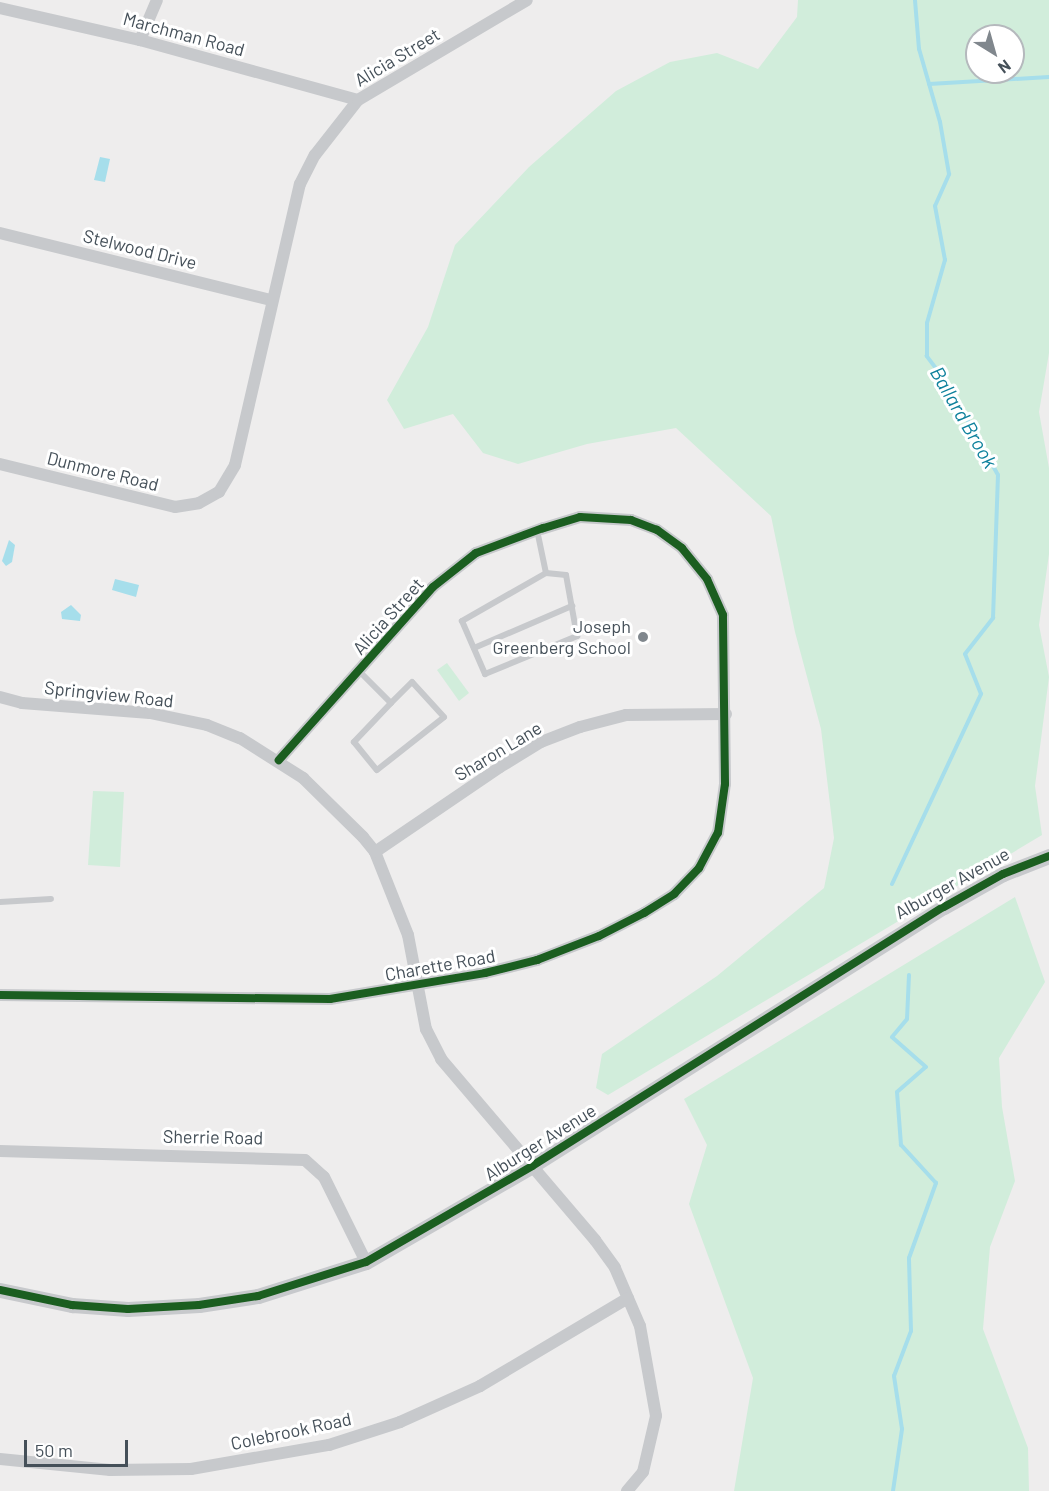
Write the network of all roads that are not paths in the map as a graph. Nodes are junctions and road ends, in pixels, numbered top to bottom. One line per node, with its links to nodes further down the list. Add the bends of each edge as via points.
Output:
1 (158, 0): 4 (street)
2 (527, 0): 5 (street, Alicia Street)
3 (0, 8): 4 (street, Marchman Road)
4 (140, 40): 5 (street, Marchman Road)
5 (358, 100): 7 (street, Alicia Street, via 315,155 300,184)
6 (0, 233): 7 (street, Stelwood Drive)
7 (271, 300): 9 (street, Alicia Street, via 235,465 219,492)
8 (0, 464): 9 (street, Dunmore Road, via 175,507)
9 (199, 503)
10 (537, 530): 11 (lane); 14 (street, Alicia Street, via 476,553 433,587); 17 (street, Alicia Street, via 580,517 631,520 657,530 682,548 707,579 723,615)
11 (546, 573): 12 (lane, via 566,575); 13 (lane, via 462,621)
12 (572, 606): 13 (lane); 13 (lane, via 577,636 485,674)
13 (474, 648)
14 (358, 671): 16 (lane); 18 (street, Alicia Street)
15 (0, 697): 18 (street, Springview Road, via 22,703 150,713 207,725)
16 (391, 703): 16 (lane, via 354,742 377,770 444,717 411,682)
17 (726, 714): 19 (street, Sharon Lane, via 626,715 541,742); 23 (street, Charette Road, via 725,784 718,833 699,868 674,894 599,936 537,960)
18 (279, 760): 19 (street, Springview Road, via 335,808)
19 (375, 852): 23 (street, Springview Road, via 408,935)
20 (1049, 856): 26 (street, Alburger Avenue, via 1003,874 944,907)
21 (51, 899): 22 (lane)
22 (0, 902)
23 (417, 985): 24 (street, Charette Road, via 330,999); 26 (street, Springview Road, via 426,1029 441,1059)
24 (0, 995)
25 (0, 1151): 27 (street, Sherrie Road, via 305,1160 324,1177)
26 (532, 1166): 27 (street, Alburger Avenue); 29 (street, Springview Road, via 595,1240)
27 (366, 1262): 28 (street, Alburger Avenue, via 258,1296 199,1305 128,1309 72,1305)
28 (0, 1290)
29 (628, 1298): 30 (street, Colebrook Road, via 480,1386 400,1422 329,1445 191,1469 110,1470); 31 (street, Springview Road, via 648,1354 656,1416 643,1472)
30 (0, 1459)
31 (627, 1491)

